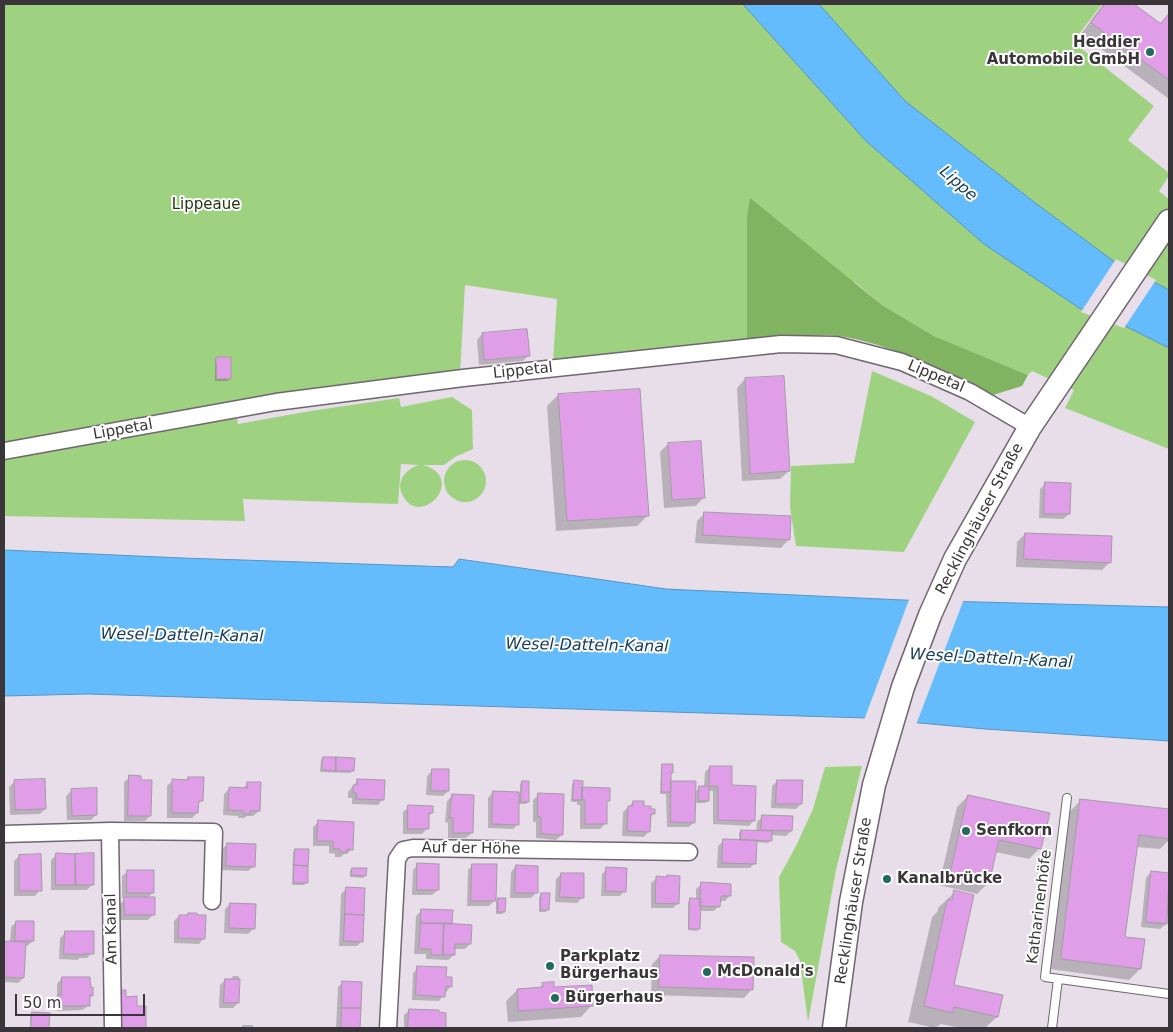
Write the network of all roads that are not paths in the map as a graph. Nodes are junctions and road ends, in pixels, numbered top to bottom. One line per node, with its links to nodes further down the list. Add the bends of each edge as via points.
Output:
1 (1169, 221): 2 (main road, Recklinghäuser Straße)
2 (1030, 428): 3 (street, Lippetal, via 970,392 902,362 836,344 781,344 463,378 286,401); 13 (main road, Recklinghäuser Straße, via 955,558 908,672 874,785 851,902)
3 (4, 451)
4 (1067, 798): 9 (lane, Katharinenhöfe, via 1045,977)
5 (110, 831): 6 (street); 8 (street, via 214,832); 11 (street, Am Kanal)
6 (4, 834)
7 (689, 852): 12 (street, Auf der Höhe, via 403,850 396,859)
8 (212, 902)
9 (1058, 979): 10 (lane, Katharinenhöfe); 14 (lane, Katharinenhöfe)
10 (1169, 994)
11 (113, 1028)
12 (388, 1028)
13 (834, 1028)
14 (1052, 1028)

